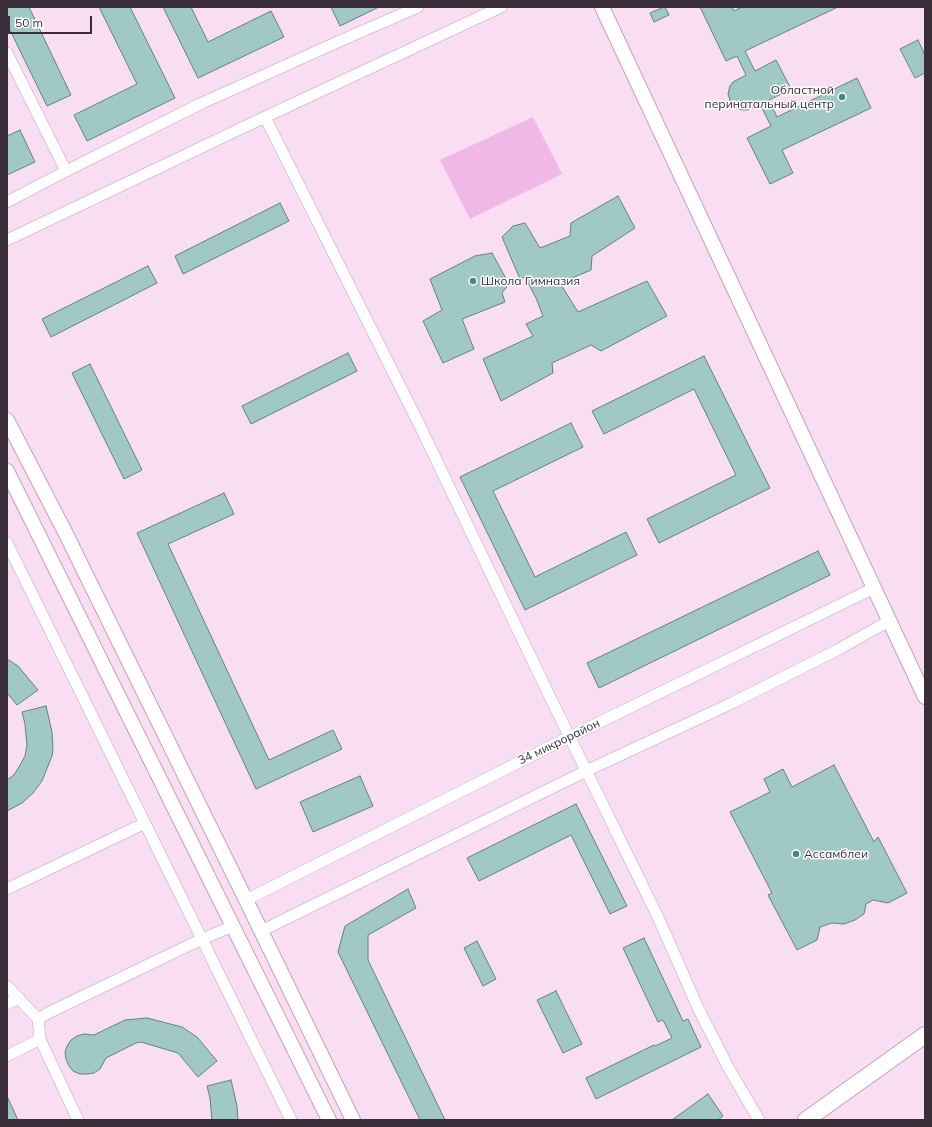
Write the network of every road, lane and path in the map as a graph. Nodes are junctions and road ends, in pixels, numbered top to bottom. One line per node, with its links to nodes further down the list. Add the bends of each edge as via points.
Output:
1 (418, 7): 6 (street, via 200,104)
2 (501, 7): 5 (street)
3 (602, 7): 12 (street)
4 (7, 53): 6 (street)
5 (265, 117): 8 (street); 15 (street, via 420,426)
6 (66, 171): 7 (street)
7 (7, 202)
8 (7, 240)
9 (7, 420): 19 (street)
10 (7, 471): 20 (street)
11 (7, 543): 17 (street)
12 (874, 588): 13 (street); 15 (street, 34 микрорайон)
13 (889, 621): 14 (street); 16 (street, via 732,703)
14 (925, 697)
15 (570, 737): 16 (street); 19 (street, 34 микрорайон)
16 (586, 771): 21 (street); 35 (street, via 728,1068)
17 (145, 823): 18 (street); 22 (street)
18 (7, 889)
19 (246, 900): 21 (street)
20 (233, 926): 22 (street); 33 (street)
21 (261, 931): 34 (street)
22 (202, 939): 26 (street); 32 (street)
23 (7, 986): 24 (street)
24 (19, 998): 25 (street); 26 (street)
25 (7, 1004)
26 (38, 1019): 28 (street)
27 (925, 1035): 36 (main road)
28 (40, 1039): 30 (street); 31 (street)
29 (925, 1047): 37 (main road)
30 (7, 1056)
31 (78, 1120)
32 (291, 1120)
33 (329, 1120)
34 (353, 1120)
35 (759, 1120)
36 (806, 1120)
37 (822, 1120)

